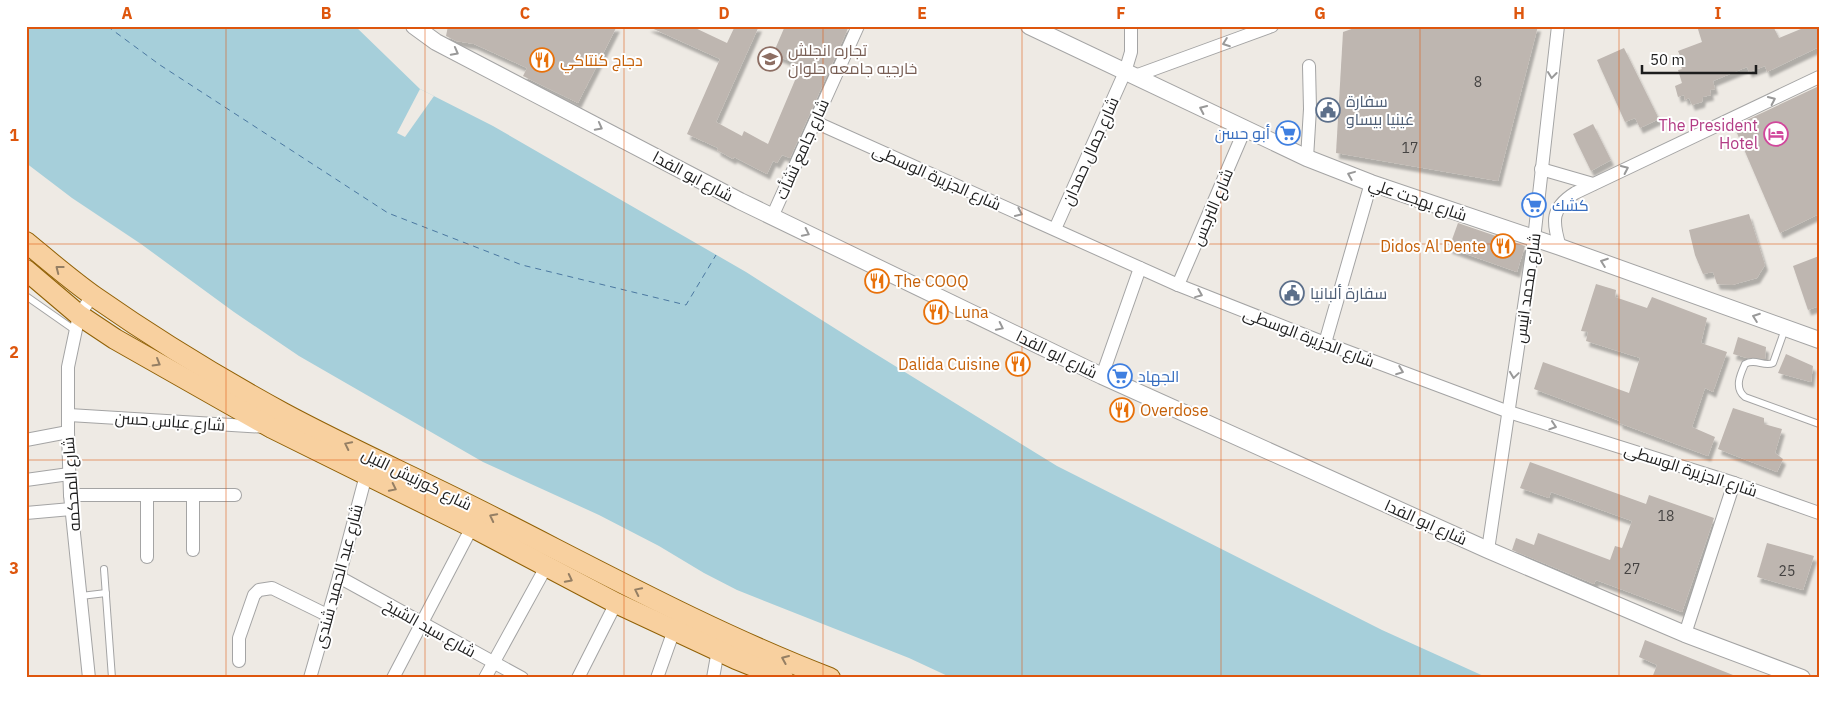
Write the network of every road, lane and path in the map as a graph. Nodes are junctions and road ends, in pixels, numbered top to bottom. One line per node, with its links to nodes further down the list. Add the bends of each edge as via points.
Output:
1 (414, 26): 16 (street, شارع ابو الفدا, one-way to 16, via 436,42)
2 (858, 26): 10 (street, شارع جامع نشأت)
3 (1029, 26): 8 (street, شارع بهجت علي)
4 (1131, 26): 8 (street, شارع جمال حمدان)
5 (1272, 26): 8 (street, one-way to 8)
6 (1558, 26): 13 (street, شارع محمد انيس, one-way to 13)
7 (1309, 66): 12 (street)
8 (1130, 74): 11 (street, شارع بهجت علي, one-way to 8); 17 (street, شارع جمال حمدان)
9 (1819, 78): 15 (street, one-way to 9)
10 (815, 122): 16 (street, شارع جامع نشأت); 17 (street, شارع الجزيرة الوسطى, one-way to 17)
11 (1245, 129): 12 (street, شارع بهجت علي); 23 (street, شارع النرجس)
12 (1306, 158): 14 (street, شارع بهجت علي, one-way to 12)
13 (1541, 169): 15 (street); 18 (street, شارع محمد انيس)
14 (1371, 183): 18 (street, شارع بهجت علي); 31 (street)
15 (1593, 184): 20 (street, via 1563,201 1555,213 1554,228)
16 (772, 216): 32 (street, شارع ابو الفدا, one-way to 32)
17 (1055, 229): 21 (street, شارع الجزيرة الوسطى)
18 (1534, 239): 20 (street, شارع بهجت علي); 33 (street, شارع محمد انيس, one-way to 33)
19 (26, 242): 24 (main road, شارع كورنيش النيل, one-way to 19)
20 (1560, 247): 28 (street, شارع بهجت علي, one-way to 20)
21 (1140, 268): 23 (street, شارع الجزيرة الوسطى); 32 (street)
22 (26, 270): 27 (main road, شارع كورنيش النيل)
23 (1178, 285): 31 (street, شارع الجزيرة الوسطى, one-way to 31)
24 (93, 295): 26 (main road, شارع كورنيش النيل); 27 (street, شارع المحكمه)
25 (26, 296): 27 (lane)
26 (127, 319): 29 (main road); 77 (main road, شارع كورنيش النيل, one-way to 26, via 744,642 638,591 284,413)
27 (78, 323): 29 (main road, شارع كورنيش النيل); 34 (street, شارع المحكمه, via 68,367)
28 (1785, 328): 30 (street, شارع بهجت علي); 35 (lane, via 1773,363 1750,361 1745,364 1738,388 1744,397)
29 (115, 339): 36 (main road, شارع كورنيش النيل, one-way to 36)
30 (1819, 340)
31 (1325, 344): 33 (street, شارع الجزيرة الوسطى, one-way to 33)
32 (1102, 376): 52 (street, شارع ابو الفدا)
33 (1509, 412): 42 (street, شارع الجزيرة الوسطى, one-way to 42); 52 (street, شارع محمد انيس)
34 (69, 415): 36 (street, شارع عباس حسن); 37 (street, شارع المحكمه)
35 (1819, 424)
36 (272, 428): 40 (main road, شارع كورنيش النيل)
37 (68, 432): 38 (street); 39 (street, شارع المحكمه)
38 (26, 440)
39 (69, 474): 41 (street); 45 (street, شارع المحكمه)
40 (366, 475): 50 (main road, شارع كورنيش النيل, one-way to 50); 56 (street, شارع عبد الحميد شندى)
41 (26, 480)
42 (1734, 483): 48 (street, شارع الجزيرة الوسطى); 63 (street)
43 (147, 495): 45 (street); 46 (street); 53 (street)
44 (235, 495): 46 (street)
45 (70, 496): 47 (street, شارع المحكمه)
46 (193, 496): 51 (street)
47 (71, 509): 49 (street); 58 (street, شارع المحكمه)
48 (1819, 513)
49 (26, 514)
50 (472, 527): 54 (main road, شارع كورنيش النيل); 61 (street)
51 (193, 550)
52 (1488, 550): 63 (street, شارع ابو الفدا)
53 (147, 557)
54 (546, 567): 59 (main road, شارع كورنيش النيل, one-way to 59); 66 (street)
55 (104, 568): 57 (lane)
56 (339, 577): 60 (street, شارع عبد الحميد شندى); 61 (street, شارع سيد الشيخ)
57 (106, 593): 58 (lane); 68 (lane)
58 (81, 596): 67 (street, شارع المحكمه)
59 (616, 604): 62 (main road, شارع كورنيش النيل); 73 (street)
60 (327, 615): 65 (street, via 272,588 259,590 254,595 239,638); 69 (street, شارع عبد الحميد شندى)
61 (422, 623): 66 (street, شارع سيد الشيخ); 70 (street)
62 (674, 630): 64 (main road, شارع كورنيش النيل); 74 (street)
63 (1685, 634): 78 (street, شارع ابو الفدا)
64 (718, 650): 75 (street); 76 (main road, شارع كورنيش النيل)
65 (239, 661)
66 (493, 662): 71 (street); 72 (street, شارع سيد الشيخ)
67 (90, 678)
68 (112, 678)
69 (310, 678)
70 (393, 678)
71 (485, 678)
72 (522, 678)
73 (578, 678)
74 (657, 678)
75 (713, 678)
76 (783, 678)
77 (830, 678)
78 (1802, 678)

